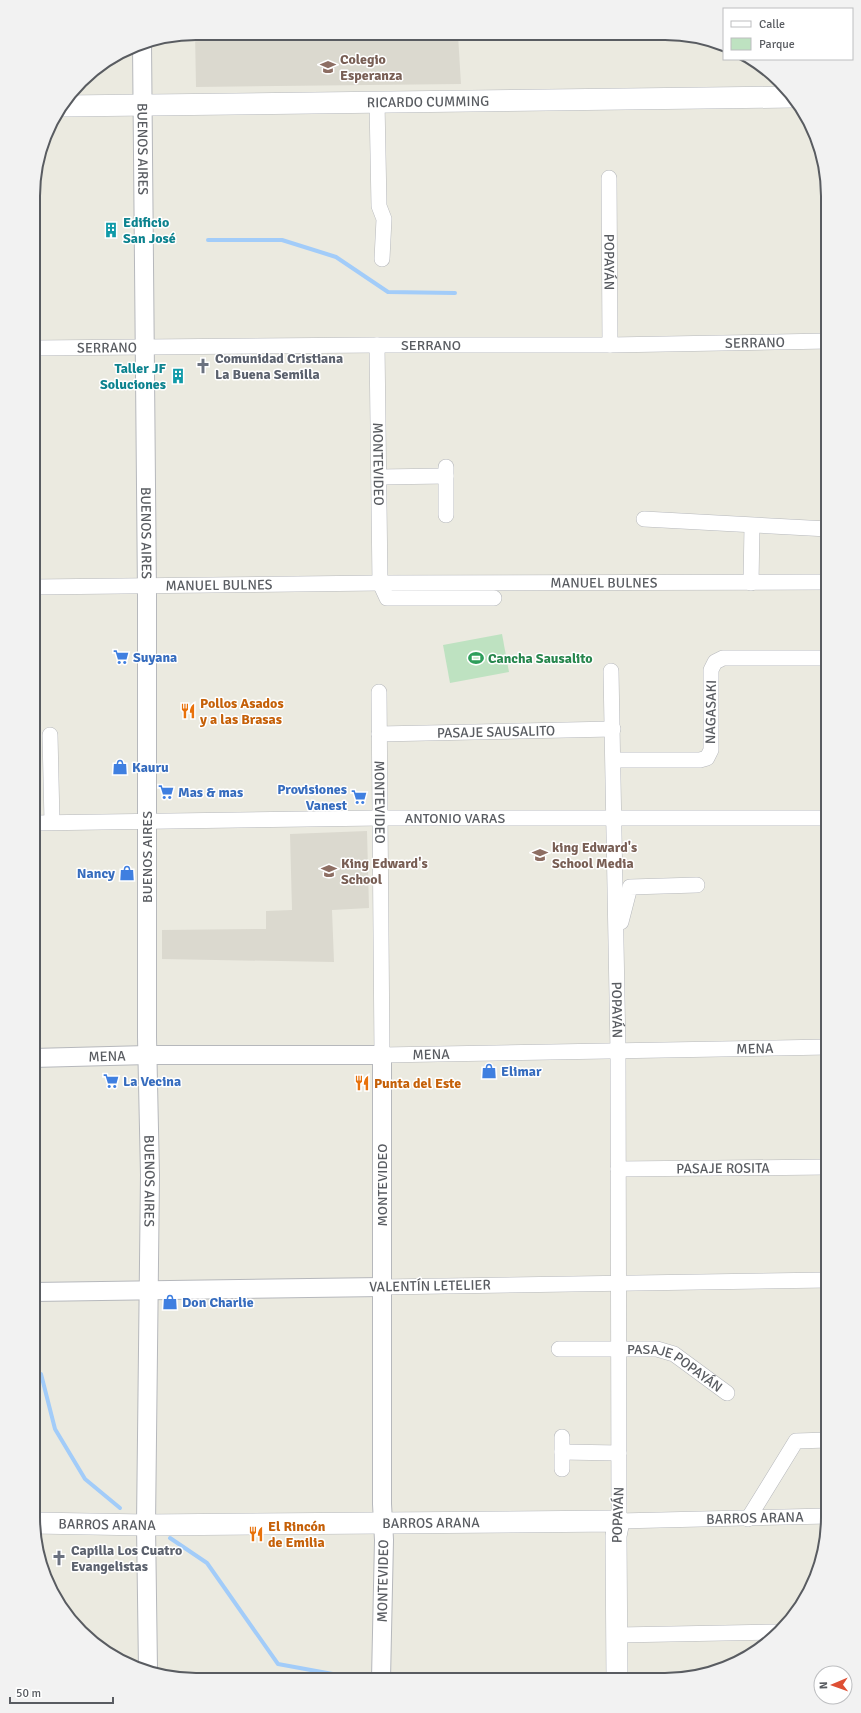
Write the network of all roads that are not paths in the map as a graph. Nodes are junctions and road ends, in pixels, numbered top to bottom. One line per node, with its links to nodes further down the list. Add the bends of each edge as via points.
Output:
1 (142, 50): 4 (street, BUENOS AIRES)
2 (786, 97): 3 (main road, RICARDO CUMMING)
3 (377, 102): 4 (main road, RICARDO CUMMING); 7 (street, via 379,206 384,219)
4 (142, 105): 5 (main road, RICARDO CUMMING); 12 (street, BUENOS AIRES)
5 (68, 106)
6 (609, 178): 10 (street, POPAYÁN)
7 (382, 260)
8 (821, 341): 10 (street, SERRANO)
9 (377, 345): 10 (street, SERRANO); 12 (street, SERRANO); 13 (street, MONTEVIDEO)
10 (610, 345)
11 (40, 348): 12 (street, SERRANO)
12 (144, 348): 21 (street, BUENOS AIRES)
13 (379, 477): 14 (street, via 446,472); 20 (street, MONTEVIDEO)
14 (446, 515)
15 (644, 519): 16 (street)
16 (752, 526): 17 (street); 18 (street)
17 (821, 529)
18 (751, 582): 19 (street, MANUEL BULNES); 20 (street, MANUEL BULNES)
19 (821, 582)
20 (380, 583): 21 (street, MANUEL BULNES); 23 (street, via 387,598)
21 (146, 586): 22 (street, MANUEL BULNES); 34 (street, BUENOS AIRES)
22 (40, 587)
23 (494, 598)
24 (821, 658): 30 (street, NAGASAKI, via 723,658 715,662 711,670 710,750 707,758)
25 (611, 671): 27 (street, POPAYÁN)
26 (379, 692): 28 (street, MONTEVIDEO)
27 (613, 730): 28 (street, PASAJE SAUSALITO); 30 (street, POPAYÁN)
28 (380, 734): 32 (street, MONTEVIDEO)
29 (50, 735): 35 (street)
30 (614, 760): 31 (street, POPAYÁN)
31 (614, 817): 32 (street, ANTONIO VARAS); 33 (street, ANTONIO VARAS); 38 (street, POPAYÁN)
32 (380, 818): 34 (street, ANTONIO VARAS); 42 (street, MONTEVIDEO)
33 (821, 818)
34 (146, 821): 35 (street, ANTONIO VARAS); 41 (street, BUENOS AIRES)
35 (52, 822): 36 (street, ANTONIO VARAS)
36 (40, 823)
37 (697, 885): 38 (street, via 630,887 621,922)
38 (615, 925): 40 (street, POPAYÁN)
39 (821, 1048): 40 (street, MENA)
40 (618, 1051): 42 (street, MENA); 45 (street, POPAYÁN)
41 (148, 1055): 42 (street, MENA); 43 (street, MENA); 49 (street, BUENOS AIRES)
42 (382, 1055): 48 (street, MONTEVIDEO)
43 (40, 1058)
44 (821, 1167): 45 (street, PASAJE ROSITA)
45 (618, 1170): 47 (street, POPAYÁN)
46 (821, 1280): 47 (street, VALENTÍN LETELIER)
47 (618, 1283): 48 (street, VALENTÍN LETELIER); 52 (street, POPAYÁN)
48 (382, 1287): 49 (street, VALENTÍN LETELIER); 60 (street, MONTEVIDEO)
49 (148, 1290): 50 (street, VALENTÍN LETELIER); 62 (street, BUENOS AIRES)
50 (40, 1292)
51 (559, 1349): 52 (street)
52 (619, 1350): 53 (street, PASAJE POPAYÁN, via 657,1349 674,1354); 55 (street, POPAYÁN)
53 (727, 1393)
54 (821, 1440): 58 (street, via 796,1441)
55 (619, 1453): 56 (street, via 562,1445); 59 (street, POPAYÁN)
56 (562, 1469)
57 (821, 1516): 58 (street, BARROS ARANA)
58 (748, 1518): 59 (street, BARROS ARANA)
59 (619, 1521): 60 (main road, BARROS ARANA); 64 (main road, POPAYÁN, via 616,1536)
60 (384, 1522): 62 (main road, BARROS ARANA); 66 (street, MONTEVIDEO)
61 (40, 1524): 62 (main road, BARROS ARANA)
62 (146, 1525): 65 (street, BUENOS AIRES)
63 (770, 1632): 64 (street)
64 (618, 1635): 67 (main road, POPAYÁN)
65 (148, 1666)
66 (381, 1673)
67 (617, 1673)

